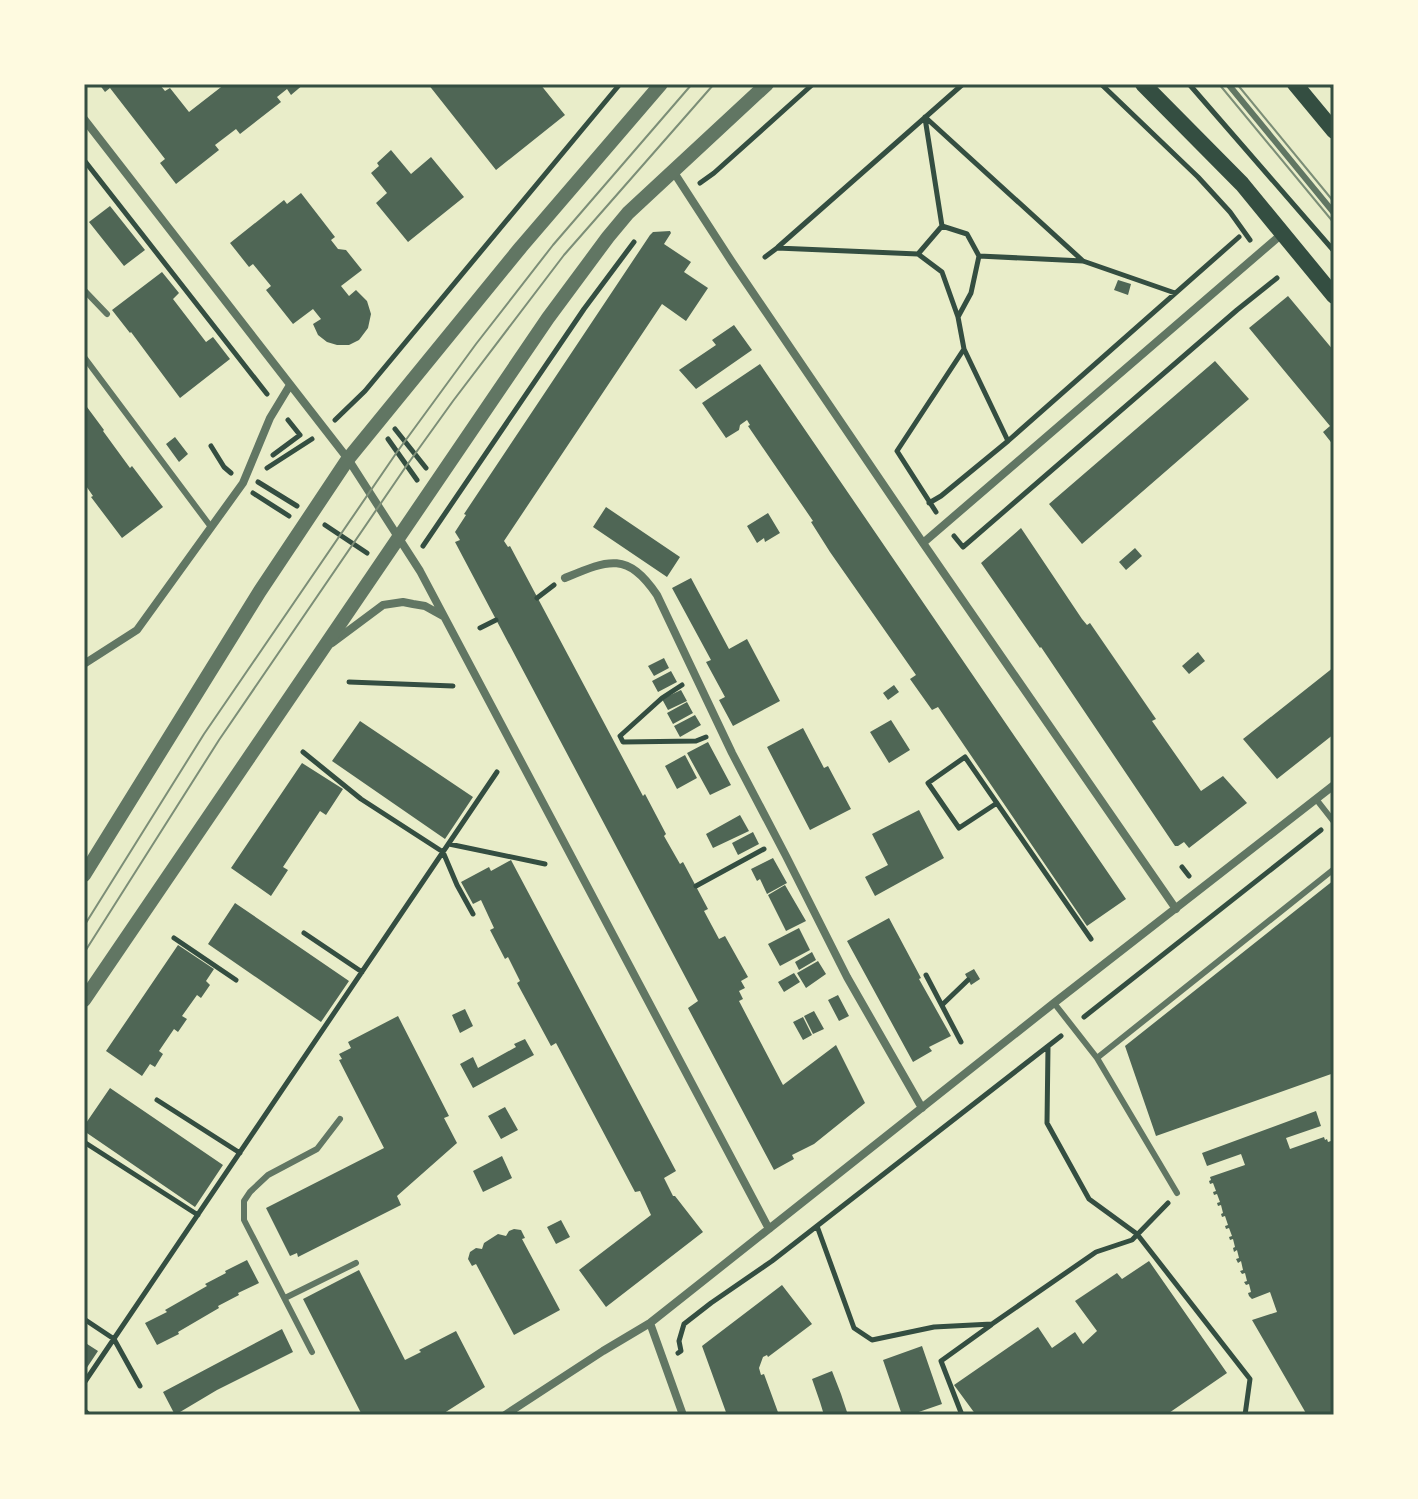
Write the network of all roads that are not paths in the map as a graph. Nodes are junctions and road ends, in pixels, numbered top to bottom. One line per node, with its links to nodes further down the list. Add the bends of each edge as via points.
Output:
1 (661, 84): 16 (street)
2 (767, 84): 8 (street)
3 (1143, 84): 10 (main road)
4 (1228, 84): 9 (lane)
5 (1295, 84): 7 (main road)
6 (84, 119): 15 (street)
7 (1334, 131)
8 (673, 171): 18 (street, via 608,237); 19 (street)
9 (1333, 211)
10 (1283, 233): 12 (main road); 19 (street)
11 (84, 290): 13 (lane)
12 (1334, 296)
13 (107, 314)
14 (84, 357): 17 (lane)
15 (290, 385): 16 (street); 17 (street, via 243,483)
16 (348, 459): 18 (street); 28 (street)
17 (211, 527): 23 (street, via 137,630)
18 (399, 539): 21 (street); 22 (street)
19 (923, 543): 29 (street)
20 (565, 578): 33 (street, via 616,562 632,568 657,595 847,977)
21 (444, 616): 22 (street, via 403,602 383,605); 36 (street)
22 (324, 649): 30 (street)
23 (84, 664)
24 (1334, 785): 25 (street)
25 (1316, 799): 26 (lane); 29 (street)
26 (1333, 821)
27 (1334, 869): 32 (lane)
28 (84, 875)
29 (1176, 909): 31 (street)
30 (84, 1000)
31 (1054, 1003): 32 (lane); 33 (street)
32 (1097, 1058): 35 (lane)
33 (922, 1108): 36 (street)
34 (340, 1119): 38 (lane, via 317,1149 268,1175 244,1201 244,1220)
35 (1177, 1193)
36 (769, 1229): 39 (street)
37 (356, 1263): 38 (lane)
38 (285, 1298): 40 (lane)
39 (650, 1323): 41 (street); 42 (street)
40 (312, 1352)
41 (505, 1415)
42 (683, 1415)

